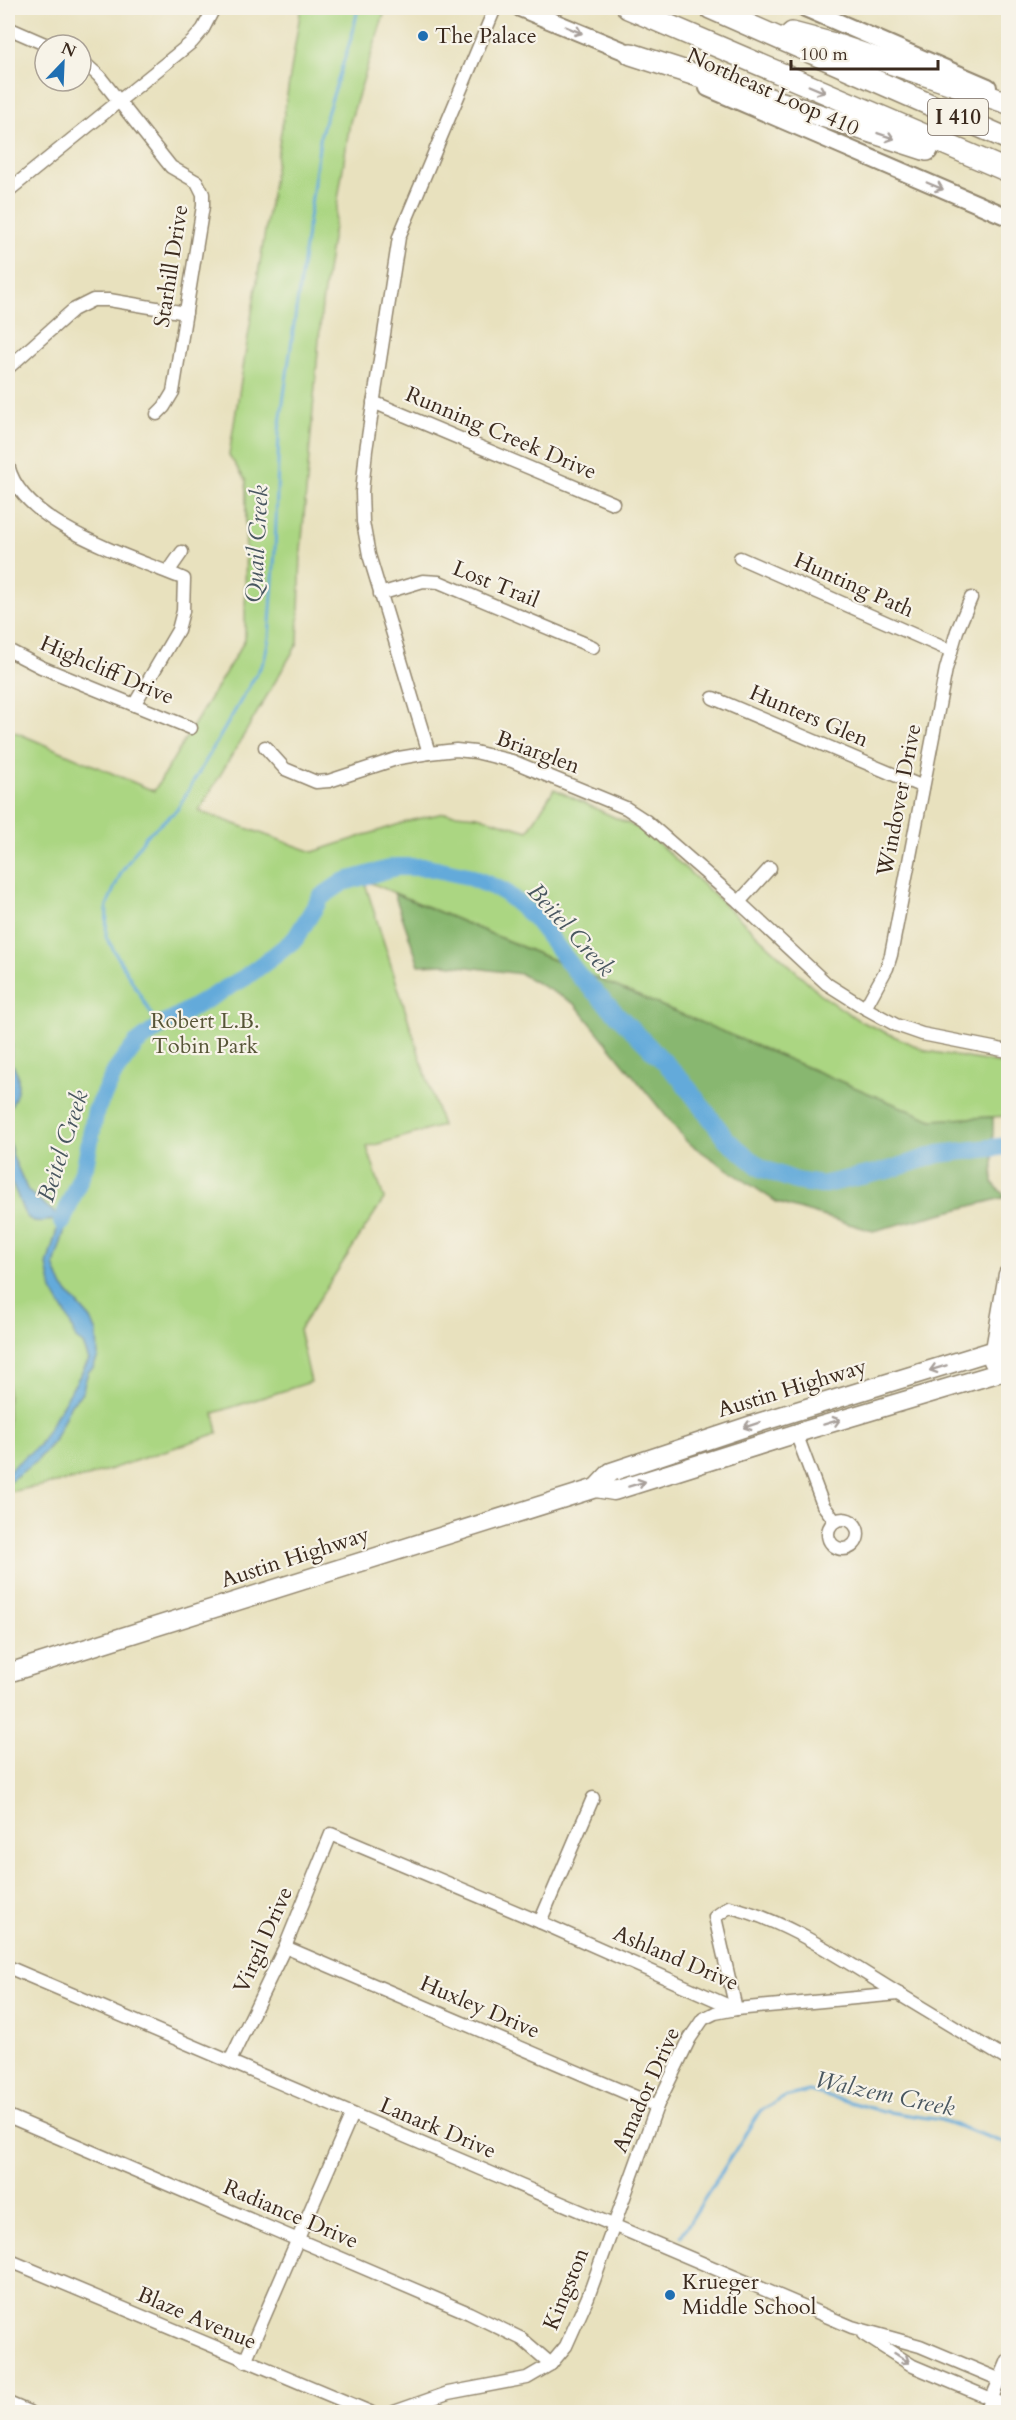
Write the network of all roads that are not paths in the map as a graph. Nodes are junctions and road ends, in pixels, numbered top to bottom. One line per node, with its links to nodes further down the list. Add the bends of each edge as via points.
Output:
1 (214, 8): 13 (street, via 192,42)
2 (495, 8): 22 (street, via 402,226)
3 (520, 8): 10 (main road, Northeast Loop 410, one-way to 10)
4 (628, 8): 16 (highway, I 410, one-way to 16)
5 (710, 8): 7 (highway, I 410)
6 (805, 8): 12 (main road)
7 (732, 17): 14 (highway, via 834,44); 15 (highway, I 410)
8 (8, 28): 9 (street)
9 (33, 39)
10 (631, 54): 17 (highway, one-way to 17, via 878,133); 19 (main road, Northeast Loop 410, one-way to 19)
11 (93, 71): 13 (street, Starhill Drive)
12 (1008, 95)
13 (118, 100): 18 (street); 20 (street, Starhill Drive, via 171,167 197,182 203,194)
14 (1008, 103)
15 (1008, 140)
16 (1008, 171)
17 (1008, 181)
18 (8, 191)
19 (1008, 217)
20 (186, 313): 21 (street, via 93,300 73,310); 23 (street, Starhill Drive, via 172,392)
21 (8, 368)
22 (373, 402): 25 (street, Running Creek Drive); 29 (street, via 362,492 363,522)
23 (156, 414)
24 (8, 465): 28 (street, via 18,488 32,505 57,524)
25 (613, 503)
26 (182, 552): 28 (street)
27 (740, 558): 33 (street, Hunting Path)
28 (168, 572): 35 (street, via 184,579 182,620)
29 (380, 594): 31 (street, Lost Trail, via 423,581 439,582); 38 (street)
30 (971, 598): 33 (street, Windover Drive)
31 (593, 647)
32 (8, 650): 35 (street, Highcliff Drive)
33 (951, 651): 39 (street, Windover Drive)
34 (713, 698): 39 (street, Hunters Glen)
35 (134, 705): 36 (street, Highcliff Drive)
36 (191, 728)
37 (266, 747): 38 (street, Briarglen, via 285,769 316,782)
38 (429, 753): 41 (street, Briarglen, via 456,750 494,755 626,808 666,836)
39 (923, 787): 42 (street, Windover Drive, via 891,955)
40 (770, 868): 41 (street)
41 (739, 902): 42 (street, Briarglen, via 826,984)
42 (865, 1008): 43 (street, Briarglen, via 922,1034)
43 (1008, 1051)
44 (1008, 1274): 45 (main road)
45 (1002, 1308): 46 (main road); 47 (main road)
46 (1008, 1327)
47 (1001, 1348): 49 (main road); 51 (main road, Austin Highway, one-way to 51, via 611,1472)
48 (1008, 1370): 49 (main road, Austin Highway)
49 (990, 1375): 50 (main road, Austin Highway, one-way to 49)
50 (796, 1433): 51 (main road, Austin Highway, one-way to 50, via 614,1491); 52 (street, via 823,1505)
51 (596, 1488): 53 (main road, Austin Highway)
52 (835, 1521)
53 (8, 1673)
54 (592, 1798): 56 (street)
55 (331, 1834): 56 (street, Ashland Drive); 57 (street, Virgil Drive)
56 (540, 1922): 60 (street, Ashland Drive)
57 (285, 1947): 62 (street, Virgil Drive); 63 (street, Huxley Drive)
58 (8, 1966): 62 (street, Lanark Drive)
59 (899, 1994): 60 (street, Ashland Drive); 60 (street, via 790,1931 729,1907 715,1917); 61 (street)
60 (736, 2008): 63 (street, Amador Drive, via 703,2019)
61 (1008, 2060)
62 (230, 2061): 64 (street, Lanark Drive)
63 (657, 2106): 66 (street, Amador Drive)
64 (352, 2114): 66 (street, Lanark Drive); 67 (street)
65 (8, 2116): 67 (street, Radiance Drive)
66 (612, 2225): 69 (street, Lanark Drive); 72 (street, Kingston, via 588,2297 566,2346)
67 (297, 2240): 70 (street); 72 (street, Radiance Drive, via 510,2332)
68 (8, 2260): 70 (street, Blaze Avenue)
69 (852, 2327): 73 (street, Lanark Drive, via 920,2346); 74 (street, Lanark Drive, one-way to 74, via 913,2366)
70 (245, 2361): 78 (street, Blaze Avenue)
71 (1008, 2361): 73 (street)
72 (551, 2364): 79 (street, via 528,2378 448,2393)
73 (1004, 2381): 74 (street)
74 (992, 2399): 76 (street, Lanark Drive); 80 (street)
75 (8, 2403): 77 (street)
76 (1008, 2406)
77 (29, 2412)
78 (370, 2412)
79 (394, 2412)
80 (986, 2412)

